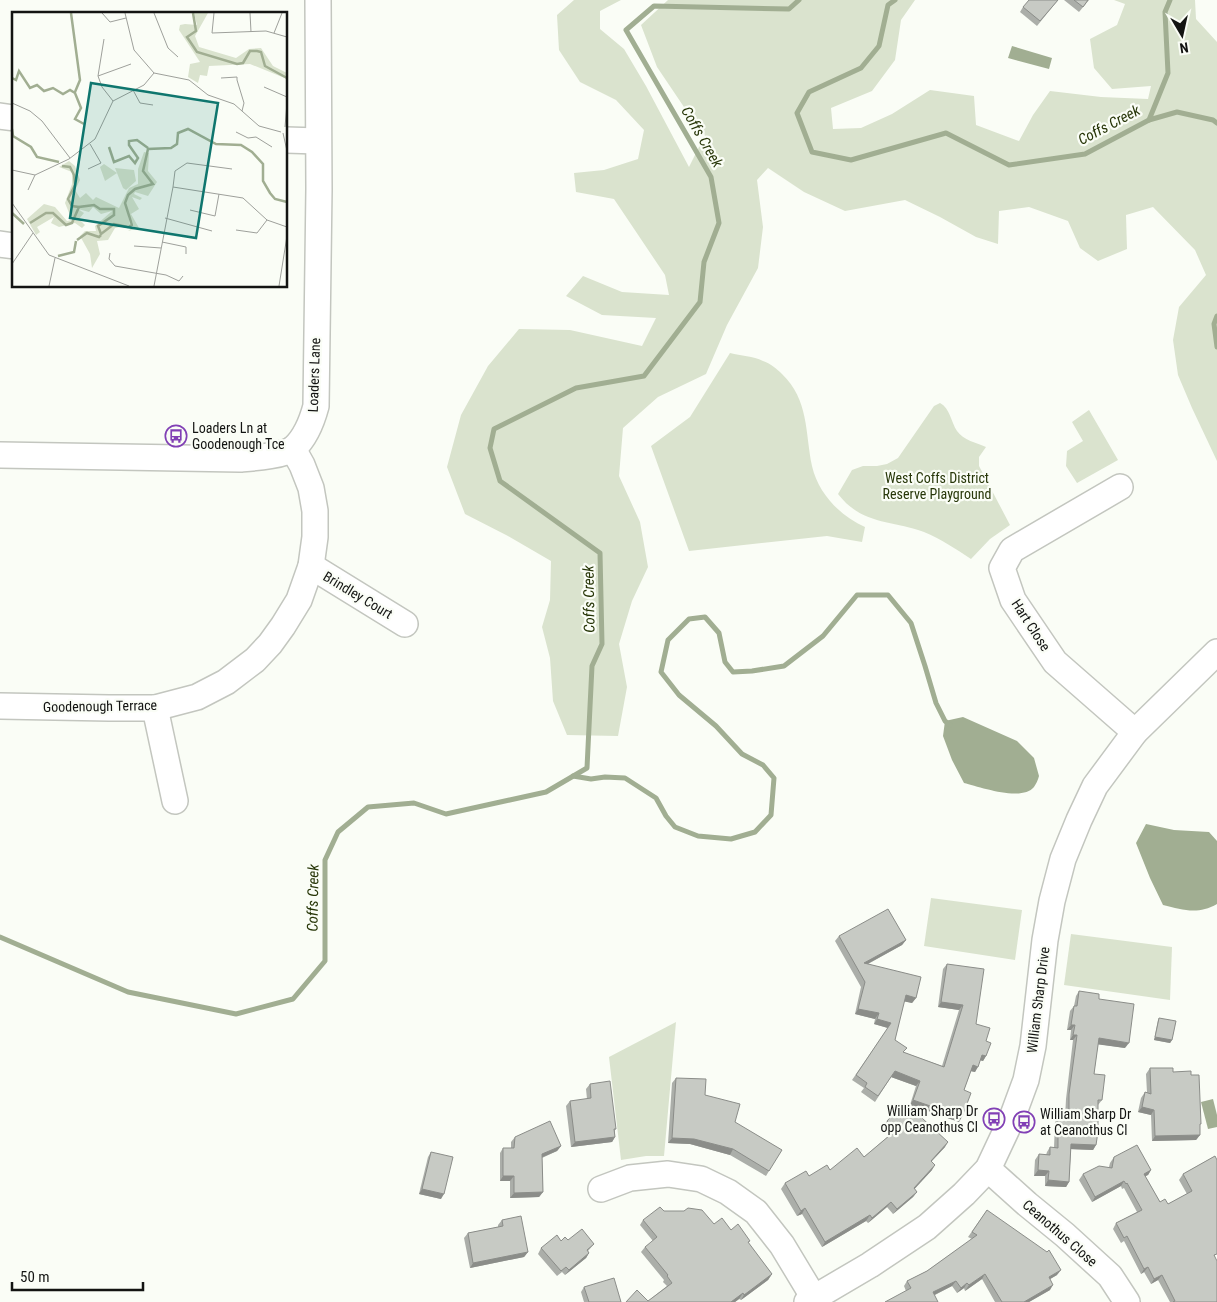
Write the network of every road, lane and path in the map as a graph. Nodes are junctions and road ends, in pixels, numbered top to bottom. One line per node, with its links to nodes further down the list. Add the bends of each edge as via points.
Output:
1 (318, 0): 3 (street, Loaders Lane)
2 (288, 140): 3 (street)
3 (318, 141): 4 (street, Loaders Lane, via 316,406 307,431)
4 (293, 449): 5 (street, via 259,458 240,459); 7 (street, Goodenough Terrace, via 311,488 315,511)
5 (0, 455)
6 (1120, 487): 12 (street, Hart Close, via 1012,550 1002,568 1013,600 1055,662)
7 (311, 566): 8 (street, Brindley Court); 11 (street, Goodenough Terrace, via 299,600 284,626 255,660 226,682 197,697)
8 (405, 624)
9 (1217, 652): 12 (street, William Sharp Drive)
10 (0, 706): 11 (street, Goodenough Terrace)
11 (155, 708): 13 (street)
12 (1135, 732): 14 (street, William Sharp Drive, via 1095,786 1063,859 1045,940 1026,1080)
13 (176, 801)
14 (988, 1169): 16 (street, William Sharp Drive, via 927,1227 870,1266); 17 (street, Ceanothus Close, via 1110,1276)
15 (601, 1189): 16 (street, via 630,1178 668,1174 701,1179 728,1192 756,1212 782,1245)
16 (810, 1300)
17 (1127, 1302)

